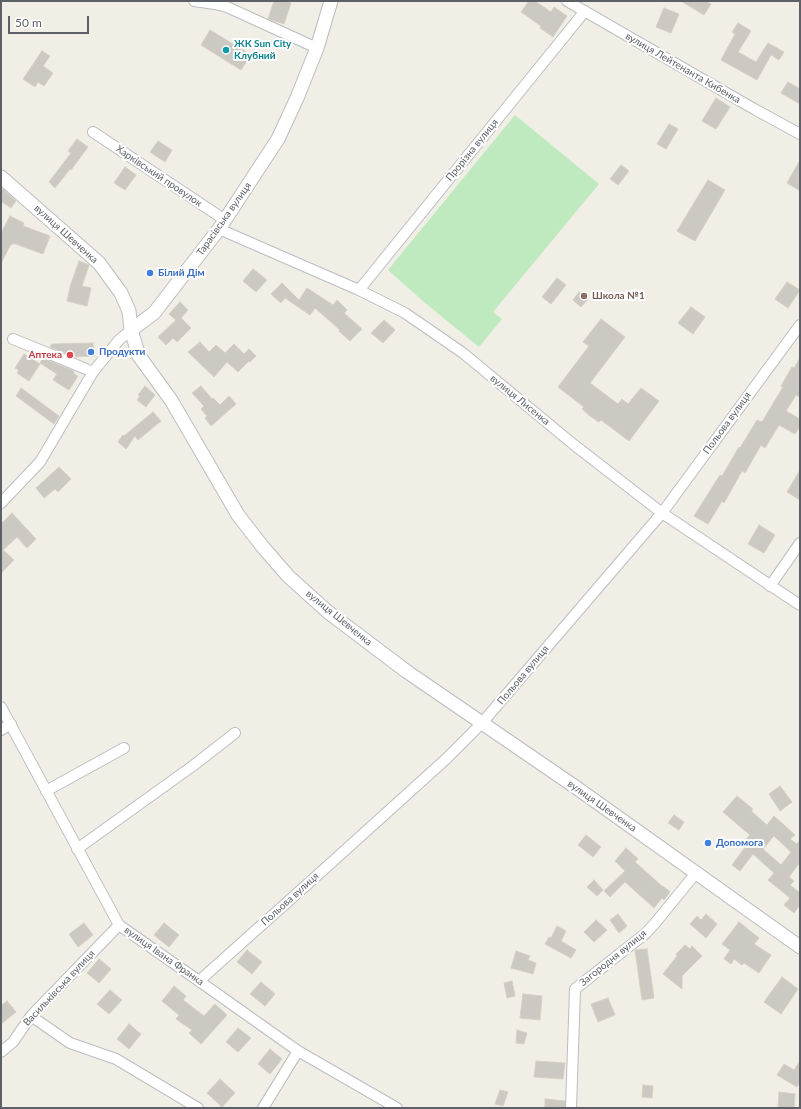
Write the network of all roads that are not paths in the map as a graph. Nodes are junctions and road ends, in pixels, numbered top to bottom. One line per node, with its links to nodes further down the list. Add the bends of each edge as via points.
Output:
1 (194, 1): 5 (street, via 227,7)
2 (331, 1): 5 (street, Тарасівська вулиця)
3 (567, 1): 4 (street, вулиця Лейтенанта Кибенка)
4 (585, 11): 7 (street, вулиця Лейтенанта Кибенка); 10 (street, Прорізна вулиця)
5 (317, 48): 9 (street, Тарасівська вулиця, via 298,98 278,139)
6 (93, 132): 9 (street, Харківський провулок)
7 (800, 134)
8 (1, 177): 12 (street, вулиця Шевченка, via 99,264 121,293 129,311)
9 (222, 225): 10 (street, вулиця Лисенка); 12 (street, Тарасівська вулиця, via 154,313)
10 (359, 290): 16 (street, вулиця Лисенка, via 405,313 463,353)
11 (800, 325): 16 (street, Польова вулиця)
12 (131, 330): 14 (street, Тарасівська вулиця, via 119,340); 21 (street, вулиця Шевченка, via 139,356 171,400 238,515 288,576 328,612 406,671)
13 (13, 339): 14 (street)
14 (93, 372): 15 (street, Тарасівська вулиця, via 40,462)
15 (1, 503)
16 (662, 513): 18 (street, вулиця Лисенка); 21 (street, Польова вулиця)
17 (800, 543): 18 (street)
18 (770, 586): 19 (street, вулиця Лисенка)
19 (800, 606)
20 (1, 707): 22 (street, вулиця Івана Франка)
21 (482, 723): 28 (street, вулиця Шевченка); 31 (street, Польова вулиця, via 446,759)
22 (11, 724): 23 (street); 26 (street, вулиця Івана Франка)
23 (1, 730)
24 (235, 733): 27 (street)
25 (124, 748): 26 (street)
26 (46, 791): 27 (street, вулиця Івана Франка)
27 (77, 849): 29 (street, вулиця Івана Франка)
28 (696, 873): 30 (street, вулиця Шевченка); 38 (street, Загородня вулиця, via 645,934 575,989)
29 (119, 926): 31 (street, вулиця Івана Франка); 32 (street, Васильківська вулиця)
30 (800, 947)
31 (199, 981): 33 (street, вулиця Івана Франка)
32 (31, 1016): 34 (street, Васильківська вулиця, via 13,1042); 35 (street, via 70,1042 116,1059)
33 (298, 1051): 36 (street); 37 (street, вулиця Івана Франка)
34 (1, 1052)
35 (198, 1108)
36 (263, 1108)
37 (397, 1108)
38 (570, 1108)

